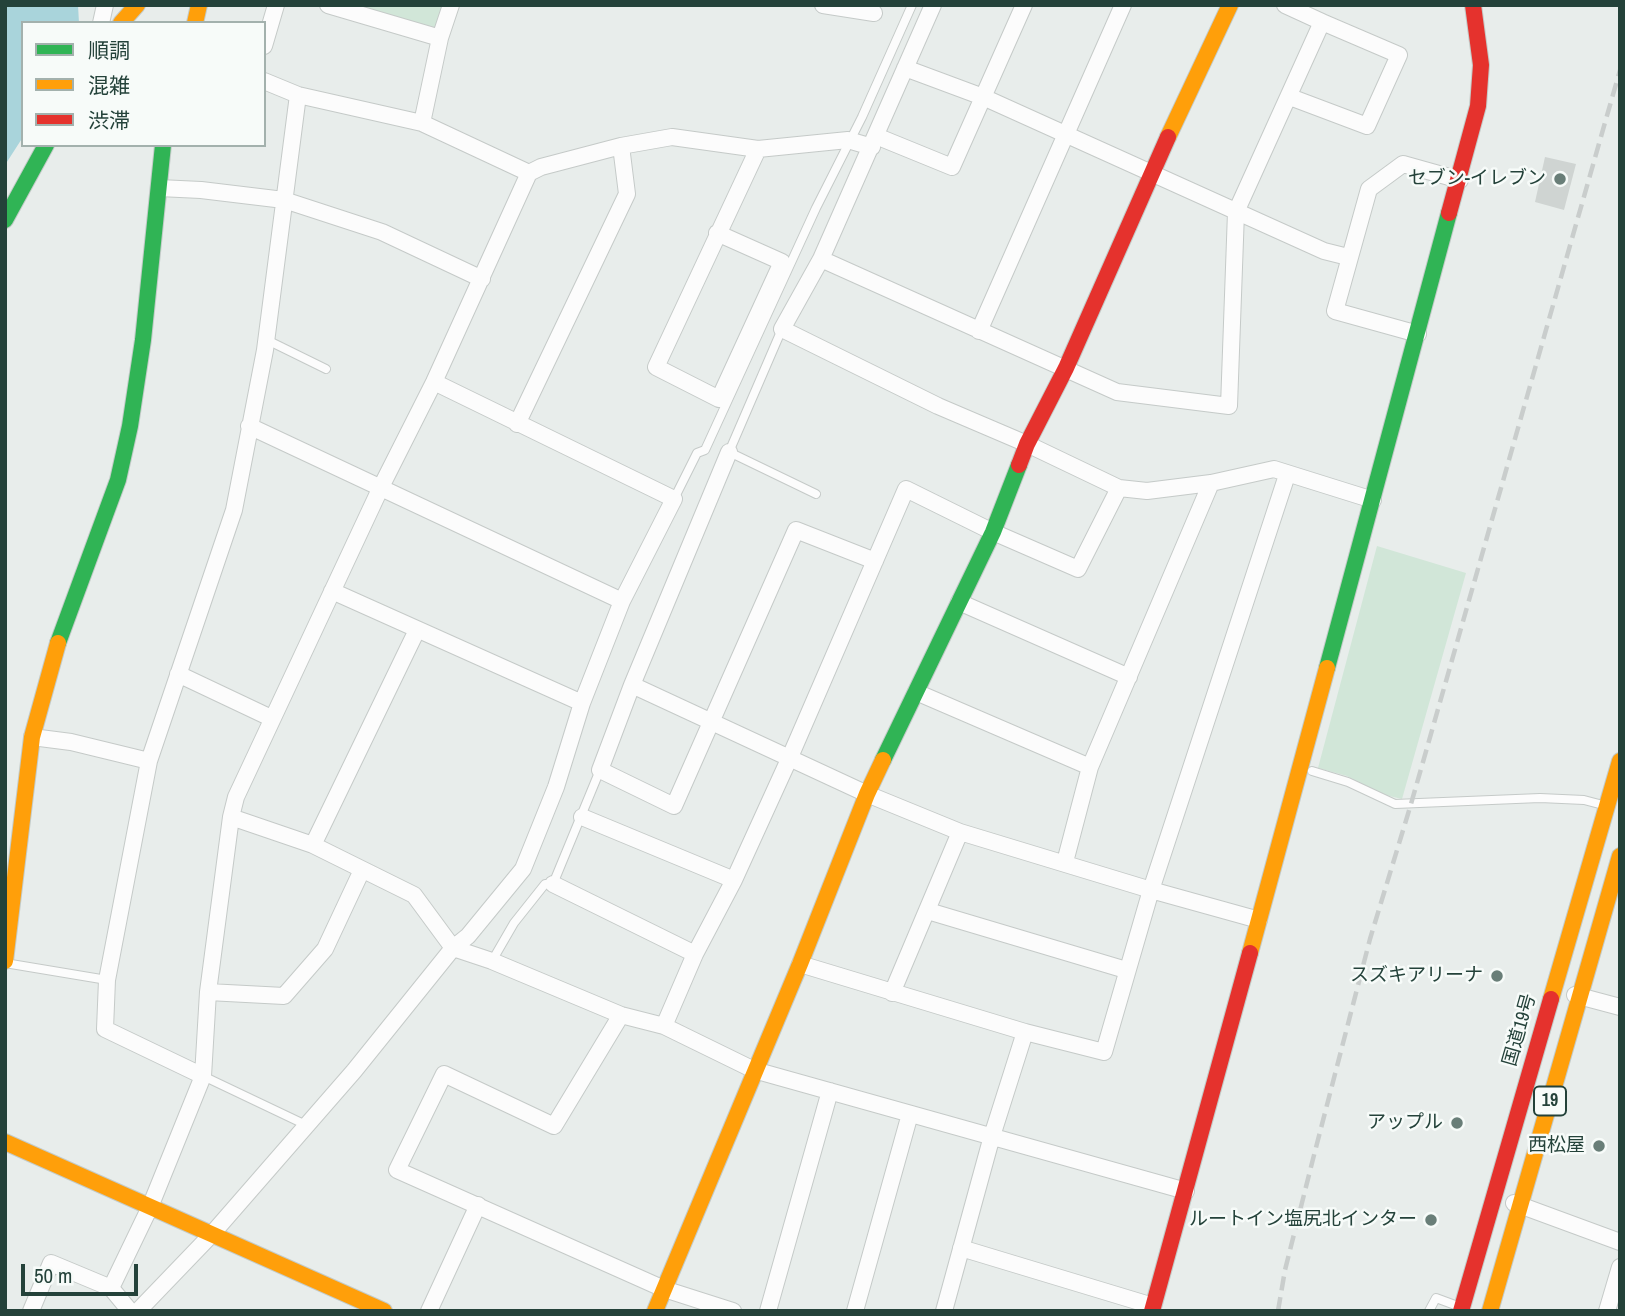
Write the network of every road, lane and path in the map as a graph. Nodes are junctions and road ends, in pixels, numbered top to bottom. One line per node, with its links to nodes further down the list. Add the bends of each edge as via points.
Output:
1 (137, 5): 14 (main road)
2 (276, 5): 17 (street)
3 (328, 5): 16 (street)
4 (451, 5): 16 (street)
5 (912, 5): 25 (lane)
6 (933, 5): 18 (street)
7 (1024, 5): 21 (street)
8 (1123, 5): 24 (street)
9 (1230, 5): 31 (main road)
10 (1285, 5): 15 (street)
11 (1473, 5): 33 (main road, via 1481,65 1478,106)
12 (822, 6): 13 (street)
13 (874, 13)
14 (123, 21)
15 (1322, 22): 22 (street); 22 (street, via 1399,55 1367,126)
16 (440, 38): 23 (street)
17 (266, 39)
18 (905, 68): 21 (street); 26 (street)
19 (266, 82): 20 (street)
20 (298, 95): 23 (street); 35 (street)
21 (983, 96): 24 (street); 26 (street, via 952,167)
22 (1290, 97): 36 (street)
23 (422, 123): 32 (street)
24 (1066, 134): 31 (street); 43 (street)
25 (848, 140): 26 (street); 30 (street); 58 (lane, via 705,450 697,453)
26 (874, 141): 40 (street)
27 (621, 146): 30 (street, via 672,137); 32 (street); 49 (street, via 627,194)
28 (45, 147): 37 (main road)
29 (163, 147): 34 (main road)
30 (758, 149): 38 (street)
31 (1152, 172): 36 (street); 46 (main road)
32 (529, 173): 41 (street)
33 (1460, 180): 39 (street, via 1403,164 1369,189); 44 (main road)
34 (159, 188): 35 (street); 73 (main road, via 143,340 121,466 56,648)
35 (284, 200): 41 (street, via 382,232); 45 (street)
36 (1236, 212): 39 (street); 46 (street, via 1229,406 1117,392)
37 (5, 220)
38 (718, 233): 38 (street, via 656,367 719,399 782,262)
39 (1348, 257): 44 (street, via 1335,311)
40 (821, 259): 42 (street); 43 (street)
41 (482, 279): 48 (street)
42 (782, 329): 51 (street); 52 (lane)
43 (979, 331): 46 (street)
44 (1418, 334): 59 (main road)
45 (267, 340): 47 (lane); 50 (street)
46 (1066, 368): 51 (main road)
47 (326, 369)
48 (434, 382): 49 (street); 55 (street)
49 (517, 424): 58 (street)
50 (249, 426): 55 (street); 66 (street, via 234,510)
51 (1027, 444): 56 (street); 60 (main road)
52 (729, 452): 57 (lane); 68 (street)
53 (1287, 475): 54 (street, via 1274,469); 59 (street); 91 (street)
54 (1211, 483): 56 (street, via 1147,491); 67 (street)
55 (381, 488): 62 (street); 63 (street)
56 (1119, 488): 60 (street, via 1078,569)
57 (816, 494)
58 (674, 499): 63 (street)
59 (1373, 500): 93 (main road)
60 (993, 533): 61 (street, via 906,489); 64 (main road)
61 (876, 561): 72 (street, via 796,530); 74 (street)
62 (332, 591): 65 (street); 71 (street)
63 (622, 601): 70 (street)
64 (959, 602): 67 (street); 69 (main road)
65 (417, 630): 70 (street); 85 (street)
66 (178, 674): 71 (street); 75 (street)
67 (1129, 677): 77 (street)
68 (632, 685): 72 (street); 78 (street)
69 (916, 692): 77 (street); 80 (main road)
70 (582, 703): 94 (street, via 556,787 523,869)
71 (271, 718): 82 (street)
72 (713, 722): 74 (street); 78 (street, via 674,806)
73 (32, 737): 75 (street); 97 (main road)
74 (790, 757): 80 (street); 89 (street)
75 (149, 761): 100 (street)
76 (1620, 761): 81 (main road, 国道19号 / 19)
77 (1090, 767): 87 (street)
78 (600, 770): 83 (lane)
79 (1312, 771): 81 (lane, via 1395,804 1540,798)
80 (867, 794): 84 (street); 98 (main road)
81 (1606, 806): 101 (main road, 国道19号 / 19)
82 (231, 817): 85 (street); 102 (street)
83 (582, 817): 89 (street); 90 (lane)
84 (960, 832): 87 (street); 92 (street)
85 (313, 845): 88 (street)
86 (1620, 856): 104 (main road, 19)
87 (1065, 862): 91 (street)
88 (362, 870): 94 (street, via 414,895); 102 (street, via 325,949 285,996)
89 (734, 880): 95 (street)
90 (554, 884): 95 (street); 96 (lane, via 545,884)
91 (1151, 890): 93 (street); 99 (street)
92 (928, 911): 99 (street); 103 (street)
93 (1259, 920): 116 (main road)
94 (453, 948): 96 (street); 113 (street)
95 (695, 954): 107 (street)
96 (492, 961): 106 (street)
97 (5, 962): 100 (lane)
98 (800, 964): 103 (street); 109 (main road)
99 (1126, 970): 108 (street, via 1104,1052)
100 (107, 980): 110 (street, via 105,1029)
101 (1554, 990): 104 (street); 117 (main road, 国道19号 / 19)
102 (208, 992): 110 (street)
103 (892, 993): 108 (street)
104 (1580, 997): 105 (street); 119 (main road, 19)
105 (1620, 1007)
106 (621, 1015): 107 (street); 118 (street, via 554,1126 444,1074 397,1170)
107 (664, 1026): 109 (street)
108 (1025, 1032): 114 (street)
109 (754, 1070): 111 (street); 126 (main road)
110 (203, 1076): 113 (lane); 120 (street)
111 (830, 1091): 112 (street); 136 (street)
112 (910, 1114): 114 (street); 137 (street)
113 (306, 1125): 121 (street)
114 (992, 1136): 116 (street); 123 (street)
115 (5, 1142): 120 (main road)
116 (1186, 1191): 127 (main road)
117 (1495, 1197): 119 (street); 128 (main road, 国道19号 / 19)
118 (478, 1205): 126 (street); 133 (street)
119 (1519, 1205): 122 (street); 140 (main road, 19)
120 (150, 1207): 121 (main road); 125 (street)
121 (212, 1234): 131 (street); 132 (main road)
122 (1620, 1242)
123 (961, 1248): 127 (street); 138 (street)
124 (1620, 1267): 141 (street)
125 (111, 1287): 129 (street, via 51,1263); 130 (street)
126 (664, 1289): 134 (main road); 135 (street)
127 (1152, 1308)
128 (1462, 1309): 139 (lane, via 1436,1298)
129 (31, 1311)
130 (130, 1311)
131 (138, 1311)
132 (384, 1311)
133 (429, 1311)
134 (655, 1311)
135 (733, 1311)
136 (768, 1311)
137 (855, 1311)
138 (944, 1311)
139 (1429, 1311)
140 (1490, 1311)
141 (1607, 1311)

